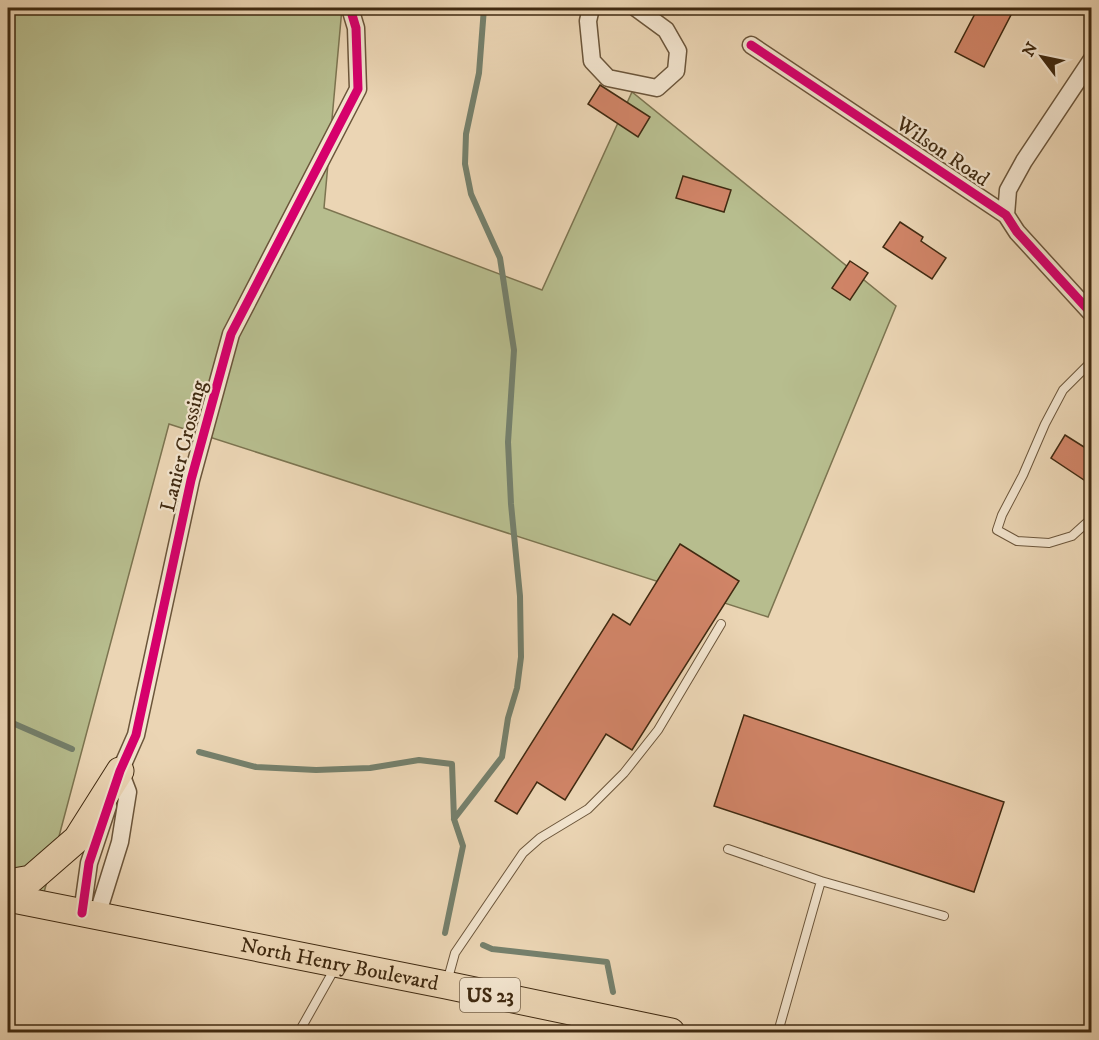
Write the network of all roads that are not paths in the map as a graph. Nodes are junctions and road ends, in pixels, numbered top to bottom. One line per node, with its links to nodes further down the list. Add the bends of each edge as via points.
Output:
1 (350, 8): 11 (street, Lanier Crossing, via 356,28 358,89 231,334 191,480 136,735)
2 (591, 8): 3 (street, via 588,21 592,62 608,78 657,88 676,70 678,51 666,30)
3 (636, 8)
4 (751, 45): 6 (street, Wilson Road)
5 (1092, 59): 6 (street, via 1013,180)
6 (1006, 215): 7 (street, Wilson Road)
7 (1092, 314)
8 (1092, 361): 9 (lane, via 1063,390 997,530 1017,541 1049,543 1072,536)
9 (1092, 518)
10 (721, 624): 19 (lane, via 658,730 624,773 588,809 523,853 455,953)
11 (120, 771): 14 (main road, via 77,839 31,879); 16 (street, Lanier Crossing, via 89,863); 16 (street, via 128,792 120,842)
12 (728, 849): 13 (lane)
13 (821, 880): 17 (lane); 22 (lane)
14 (8, 883)
15 (8, 898): 16 (main road, North Henry Boulevard / US 23)
16 (89, 915): 18 (main road, North Henry Boulevard / US 23)
17 (944, 916)
18 (338, 964): 19 (main road, North Henry Boulevard / US 23); 20 (lane)
19 (446, 985): 21 (main road, North Henry Boulevard / US 23)
20 (299, 1032)
21 (671, 1032)
22 (778, 1032)

